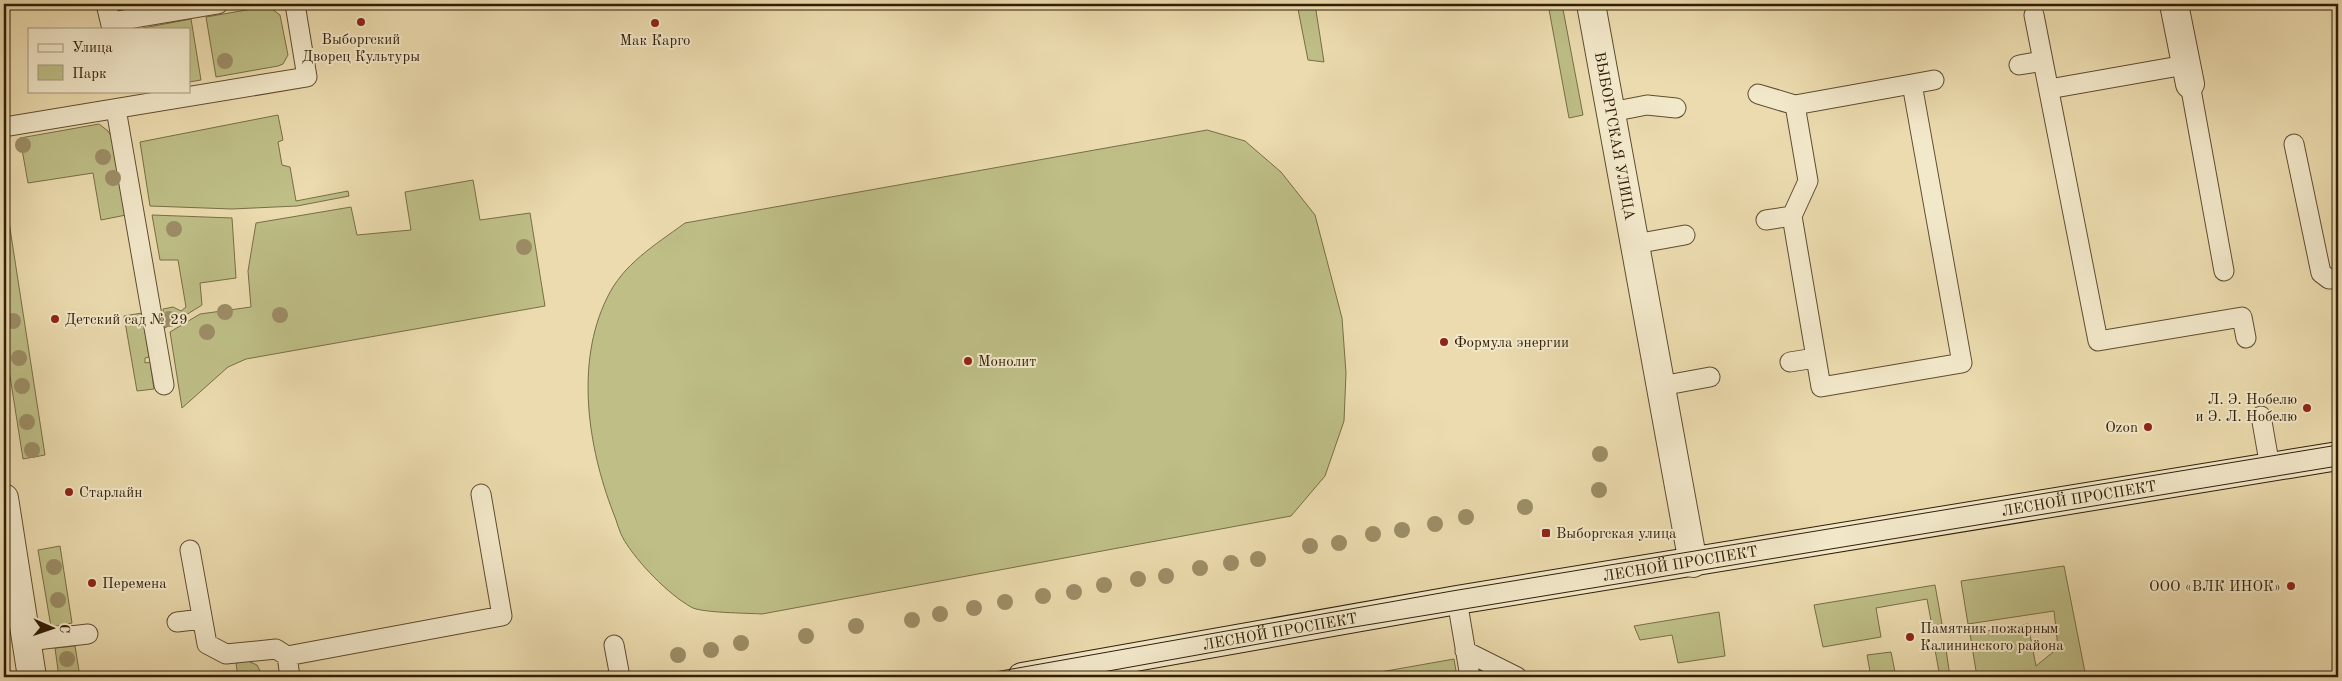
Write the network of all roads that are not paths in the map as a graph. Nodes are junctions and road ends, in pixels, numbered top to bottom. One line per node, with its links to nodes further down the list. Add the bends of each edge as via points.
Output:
1 (106, 4): 7 (lane)
2 (218, 4): 7 (lane)
3 (295, 4): 15 (lane, via 307,77)
4 (1591, 4): 18 (main road, ВЫБОРГСКАЯ УЛИЦА)
5 (2174, 4): 10 (main road)
6 (2034, 15): 8 (lane)
7 (112, 26)
8 (2044, 61): 9 (lane); 13 (lane)
9 (2019, 65)
10 (2188, 74): 13 (lane); 25 (lane)
11 (1934, 80): 12 (lane)
12 (1912, 84): 16 (lane); 28 (lane, via 1962,363 1821,387)
13 (2049, 89): 27 (lane, via 2098,341 2242,317)
14 (1758, 94): 16 (lane)
15 (122, 102): 19 (lane); 31 (lane)
16 (1795, 104): 21 (lane, via 1808,181)
17 (1676, 108): 18 (lane, via 1647,105)
18 (1611, 112): 24 (main road, ВЫБОРГСКАЯ УЛИЦА)
19 (4, 127)
20 (2294, 144): 26 (lane, via 2321,273 2329,279)
21 (1792, 216): 22 (lane); 28 (lane)
22 (1766, 220)
23 (1685, 235): 24 (lane)
24 (1635, 244): 32 (main road, ВЫБОРГСКАЯ УЛИЦА)
25 (2224, 270)
26 (2338, 278)
27 (2246, 338)
28 (1816, 358): 29 (lane)
29 (1790, 362)
30 (1710, 377): 32 (lane)
31 (164, 385)
32 (1661, 386): 40 (main road, ВЫБОРГСКАЯ УЛИЦА)
33 (2261, 416): 35 (lane)
34 (2338, 456): 35 (main road, ЛЕСНОЙ ПРОСПЕКТ)
35 (2270, 467): 40 (main road, ЛЕСНОЙ ПРОСПЕКТ)
36 (481, 494): 48 (lane, via 502,616)
37 (4, 498): 39 (main road)
38 (190, 550): 42 (lane)
39 (9, 563): 45 (main road)
40 (1693, 563): 41 (main road, ЛЕСНОЙ ПРОСПЕКТ)
41 (1457, 600): 47 (lane); 52 (main road, ЛЕСНОЙ ПРОСПЕКТ)
42 (202, 619): 43 (lane); 48 (lane, via 207,644 226,654 276,649)
43 (178, 622)
44 (88, 634): 45 (lane)
45 (27, 642): 49 (main road)
46 (614, 645): 51 (lane)
47 (1465, 651): 53 (lane); 54 (lane)
48 (287, 656): 50 (lane)
49 (32, 677)
50 (290, 677)
51 (620, 677)
52 (1022, 677)
53 (1470, 677)
54 (1517, 677)

